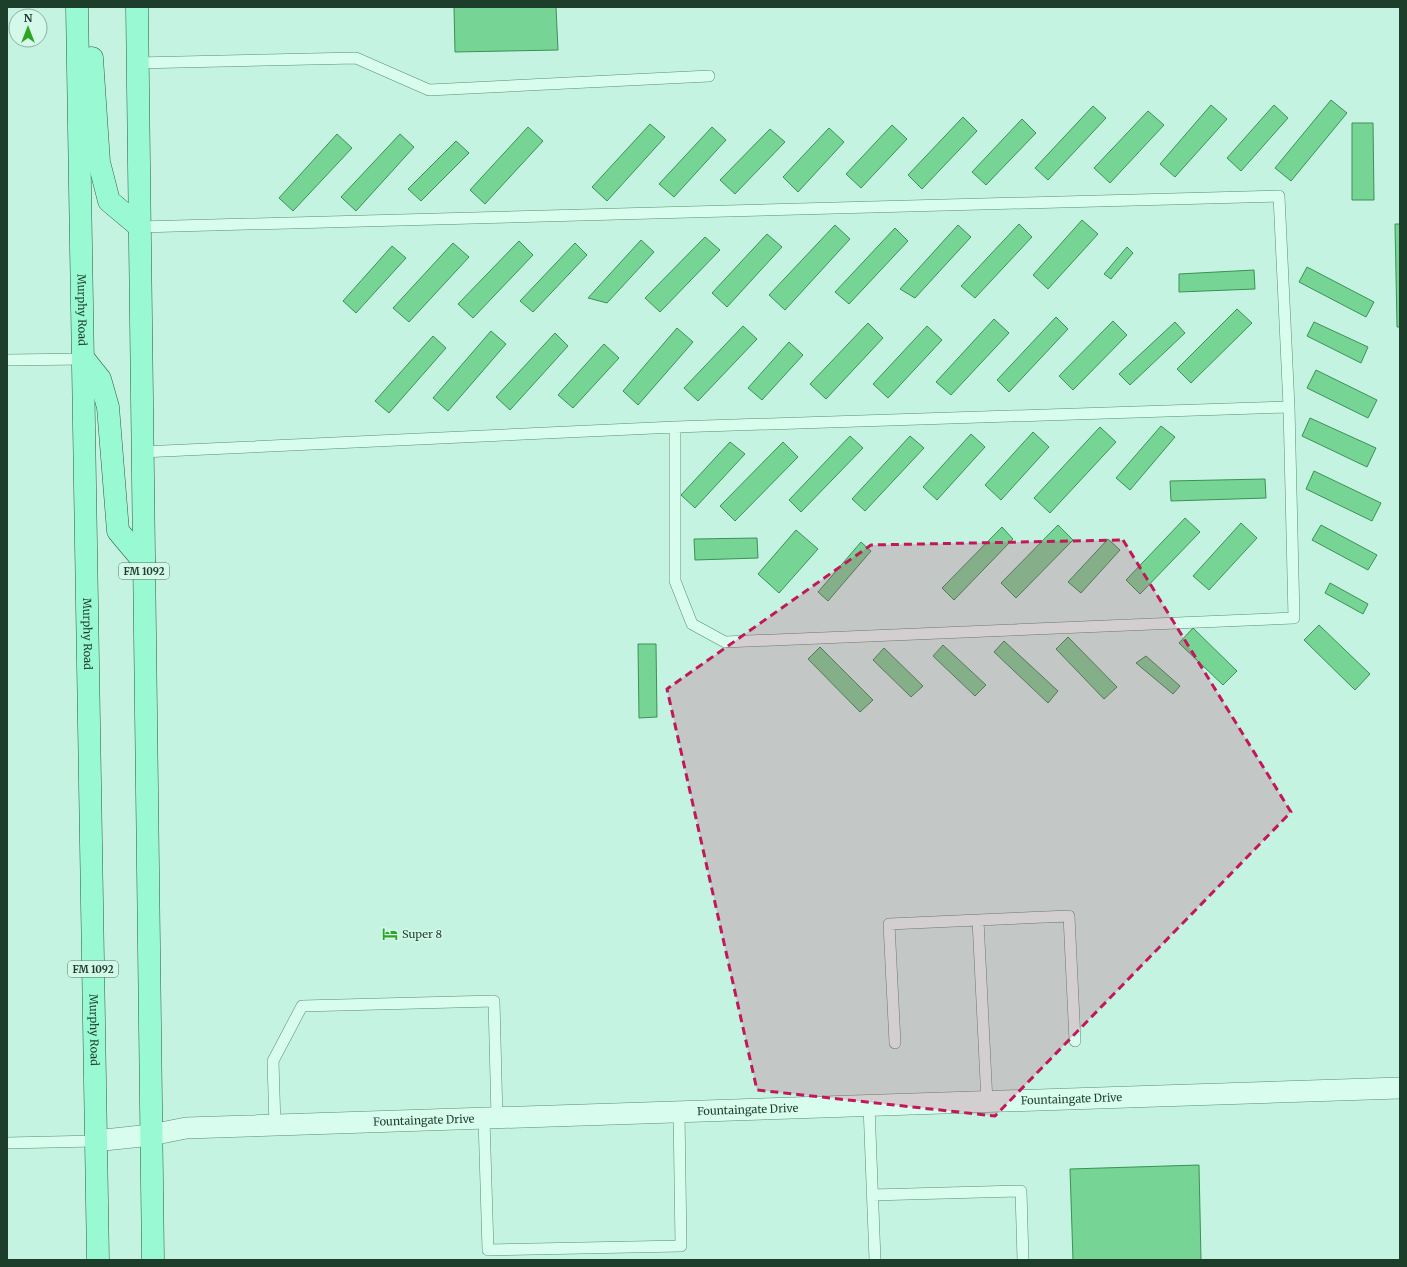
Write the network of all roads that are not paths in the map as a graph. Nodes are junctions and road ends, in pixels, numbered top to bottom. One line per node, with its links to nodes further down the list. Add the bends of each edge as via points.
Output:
1 (77, 7): 7 (main road, Murphy Road / FM 1092)
2 (89, 7): 6 (main road, via 99,162 109,201)
3 (137, 7): 4 (main road, FM 1092)
4 (137, 64): 5 (lane, via 356,58 429,90); 6 (main road, FM 1092)
5 (709, 76)
6 (140, 227): 9 (lane, via 1279,196); 11 (main road, FM 1092)
7 (84, 359): 8 (lane); 12 (main road, via 100,379 108,407 118,531); 23 (main road, Murphy Road / FM 1092)
8 (7, 360)
9 (1289, 407): 10 (lane); 10 (lane, via 1294,618 725,642 692,624 675,581)
10 (674, 427): 11 (lane)
11 (142, 452): 12 (main road, FM 1092)
12 (144, 562): 22 (main road, FM 1092)
13 (978, 920): 14 (lane, via 1069,916); 15 (lane, via 889,924); 17 (lane)
14 (1075, 1041)
15 (895, 1043)
16 (1400, 1088): 17 (street, Fountaingate Drive)
17 (987, 1102): 18 (street, Fountaingate Drive)
18 (869, 1106): 19 (street, Fountaingate Drive); 25 (lane)
19 (679, 1112): 20 (street, Fountaingate Drive); 20 (lane, via 681,1246 488,1250)
20 (490, 1118): 21 (street, Fountaingate Drive); 21 (lane, via 494,1001 302,1006 273,1061)
21 (274, 1126): 22 (street, Fountaingate Drive, via 186,1128)
22 (151, 1135): 23 (street, Fountaingate Drive); 27 (main road, FM 1092)
23 (96, 1141): 24 (lane); 26 (main road, Murphy Road / FM 1092)
24 (7, 1143)
25 (872, 1195): 28 (lane); 29 (lane, via 1021,1191)
26 (98, 1260)
27 (153, 1260)
28 (875, 1260)
29 (1023, 1260)

